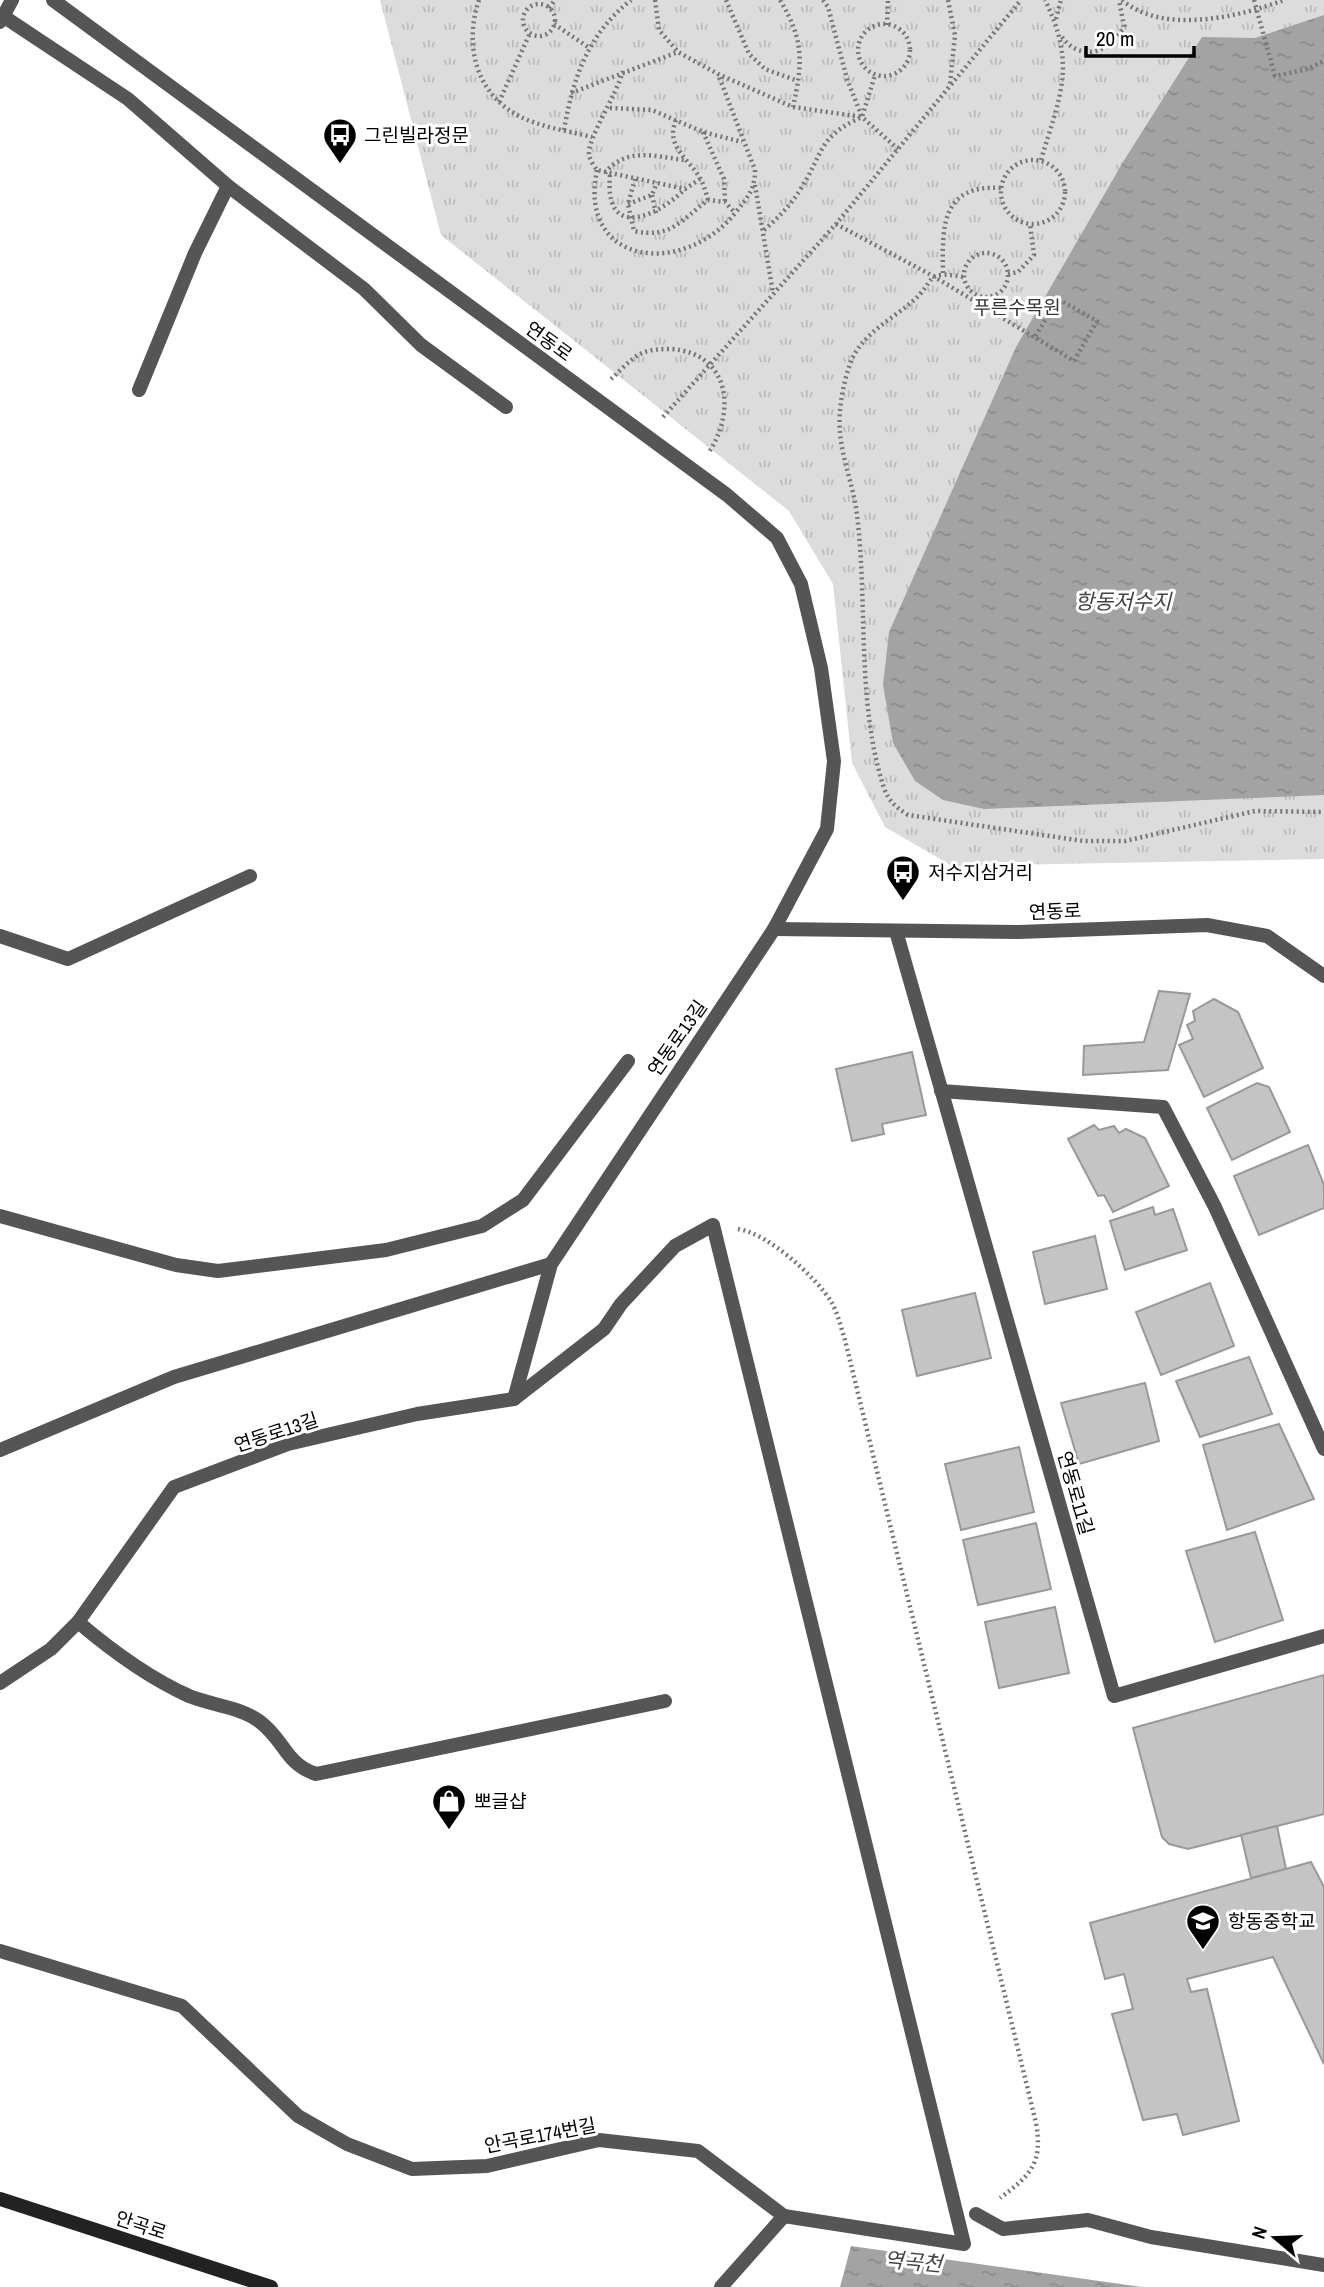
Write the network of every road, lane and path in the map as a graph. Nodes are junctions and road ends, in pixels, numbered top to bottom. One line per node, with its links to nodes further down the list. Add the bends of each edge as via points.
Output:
1 (12, 0): 20 (street)
2 (53, 0): 75 (street, 연동로)
3 (479, 0): 34 (path, via 471,23 473,59)
4 (555, 0): 18 (path)
5 (631, 0): 25 (path)
6 (655, 0): 26 (path, via 659,30)
7 (726, 0): 31 (path, via 749,54 765,69)
8 (780, 0): 31 (path, via 795,25 802,53)
9 (823, 0): 37 (path)
10 (888, 0): 23 (path)
11 (948, 0): 32 (path, via 955,35)
12 (1021, 0): 32 (path)
13 (1045, 0): 21 (path)
14 (1061, 0): 21 (path)
15 (1121, 0): 19 (path, via 1154,16 1199,20); 21 (path, via 1124,26 1111,46 1100,51 1076,50 1059,34)
16 (1254, 0): 19 (path)
17 (1284, 0): 19 (path)
18 (549, 8): 22 (path); 24 (path, via 535,4 527,10 523,20)
19 (1259, 9): 27 (path, via 1275,76)
20 (2, 19): 51 (street, via 128,99)
21 (1056, 22): 45 (path, via 1065,71)
22 (554, 24): 24 (path, via 544,35); 25 (path)
23 (887, 25): 30 (path, via 865,33 858,48 862,64); 30 (path, via 903,33 909,57 892,75)
24 (530, 33): 34 (path)
25 (588, 47): 33 (path)
26 (678, 52): 28 (path); 29 (path)
27 (1324, 61)
28 (623, 71): 33 (path); 36 (path)
29 (719, 74): 35 (path); 42 (path)
30 (875, 75): 37 (path)
31 (798, 81): 35 (path)
32 (950, 85): 43 (path)
33 (570, 94): 39 (path)
34 (499, 103): 39 (path, via 520,117)
35 (793, 107): 37 (path)
36 (609, 108): 38 (path, via 652,110); 41 (path)
37 (862, 117): 43 (path); 64 (path, via 840,127 823,144 802,188)
38 (676, 120): 40 (path); 44 (path, via 673,139)
39 (564, 131): 41 (path)
40 (703, 132): 42 (path); 57 (path, via 724,179)
41 (592, 137): 46 (path, via 589,156)
42 (743, 143): 52 (path, via 752,155)
43 (898, 149): 62 (path)
44 (685, 160): 47 (path, via 624,156); 49 (path)
45 (1041, 160): 53 (path, via 1010,169); 63 (path, via 1059,173 1065,193 1058,213)
46 (597, 170): 47 (path); 60 (path, via 594,202 602,222 624,245 643,254 687,249 711,238)
47 (608, 174): 48 (path); 61 (path, via 610,199 617,211)
48 (635, 179): 50 (path); 58 (path)
49 (700, 179): 54 (path); 56 (path)
50 (657, 181): 54 (path); 55 (path)
51 (228, 186): 74 (street, via 189,266); 76 (street, via 364,289 421,345)
52 (755, 186): 60 (path); 64 (path)
53 (1001, 188): 63 (path, via 1012,216); 65 (path, via 974,189 955,201 943,228)
54 (685, 189): 59 (path)
55 (652, 195): 58 (path); 59 (path)
56 (708, 200): 57 (path); 61 (path, via 659,234 634,230)
57 (725, 202): 60 (path)
58 (628, 204): 61 (path)
59 (656, 213): 61 (path)
60 (735, 214)
61 (629, 218)
62 (836, 223): 67 (path); 69 (path)
63 (1030, 224): 66 (path, via 1034,255 1018,272)
64 (764, 230): 69 (path)
65 (943, 274): 67 (path); 68 (path)
66 (1009, 274): 68 (path, via 999,256 985,252 967,262); 70 (path, via 1004,288)
67 (933, 276): 71 (path); 79 (path, via 915,299 872,332 850,362 839,431 857,513 876,757 891,804 908,815 1083,841 1125,841 1255,811)
68 (963, 277): 70 (path, via 970,291)
69 (773, 294): 73 (path)
70 (991, 297): 71 (path)
71 (989, 308): 72 (path)
72 (1035, 337): 72 (path, via 1074,361 1097,321 1058,299)
73 (710, 365): 75 (path, via 695,354 659,348 641,354); 77 (path); 78 (path, via 723,384 727,404 715,444)
74 (139, 390)
75 (593, 397): 77 (street, 연동로)
76 (506, 407)
77 (646, 436): 78 (street, 연동로)
78 (696, 472): 80 (street, 연동로, via 777,538 801,584 821,668 834,761)
79 (1324, 812)
80 (827, 830): 82 (street, 연동로13길)
81 (250, 876): 84 (street, via 68,960)
82 (774, 929): 83 (street, 연동로); 90 (street, 연동로13길)
83 (896, 931): 85 (street, 연동로, via 1208,925 1267,936); 87 (street, 연동로11길)
84 (0, 936)
85 (1324, 975)
86 (628, 1060): 88 (street, via 523,1199 482,1226 386,1250 218,1272 176,1265)
87 (941, 1091): 92 (street, via 1163,1107 1215,1207); 95 (street, 연동로11길, via 1114,1696)
88 (0, 1216)
89 (713, 1225): 91 (street, via 675,1246 604,1329); 100 (path, via 743,1229 793,1261 833,1305 845,1340 1040,2145 1035,2165 1020,2183); 101 (street, via 964,2244)
90 (551, 1264): 91 (street, 연동로13길); 93 (street, via 174,1377)
91 (514, 1399): 94 (street, 연동로13길, via 417,1414 288,1444 174,1487)
92 (1324, 1449)
93 (0, 1450)
94 (78, 1622): 96 (street, 연동로13길, via 51,1649); 97 (street, via 116,1654 163,1683 258,1719 298,1768 316,1774)
95 (1324, 1636)
96 (0, 1683)
97 (665, 1701)
98 (0, 1951): 101 (street, 안곡로174번길, via 182,2006 298,2116 348,2144 412,2169 487,2166 599,2140 698,2151)
99 (0, 2199): 103 (street, 안곡로)
100 (976, 2214): 102 (street, via 1003,2229 1088,2220 1151,2237)
101 (784, 2216): 104 (street)
102 (1324, 2265)
103 (271, 2287)
104 (721, 2287)

